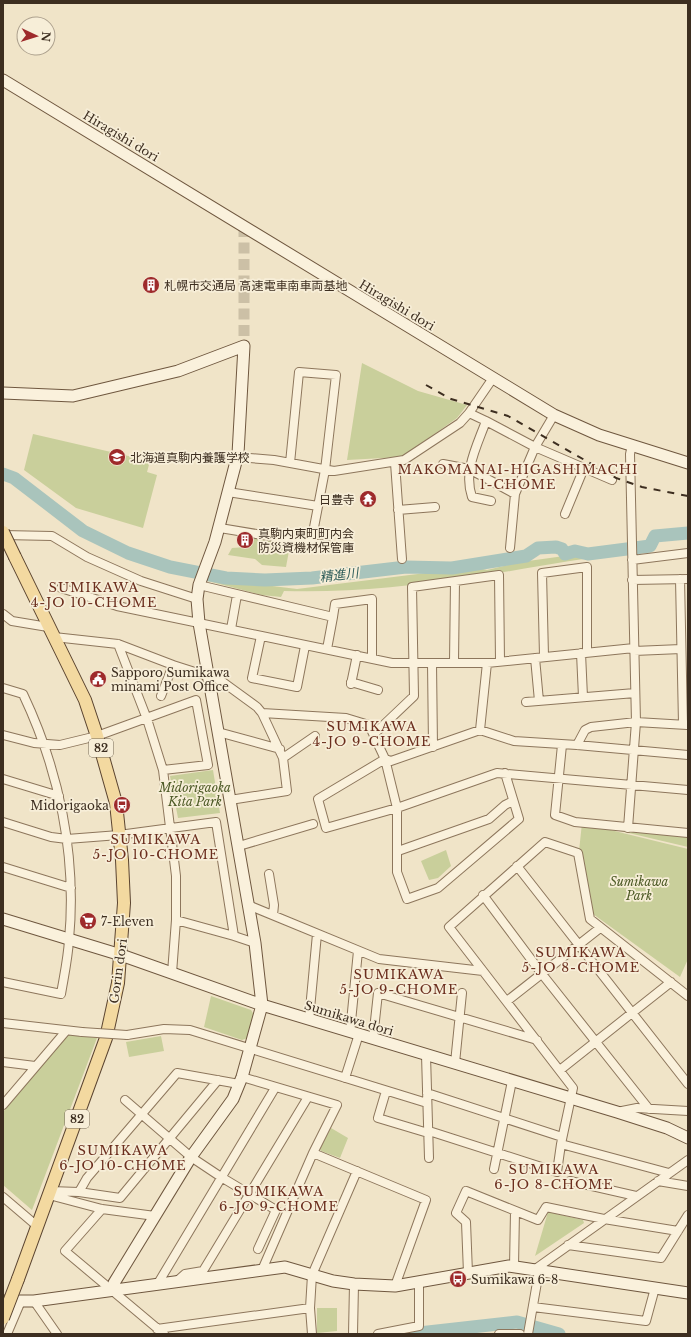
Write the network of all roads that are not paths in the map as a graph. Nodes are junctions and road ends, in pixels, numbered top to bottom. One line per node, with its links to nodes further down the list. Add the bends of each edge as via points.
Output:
1 (3, 80): 2 (street, Hiragishi dori)
2 (493, 378): 4 (street); 5 (street, Hiragishi dori)
3 (3, 393): 9 (street, via 73,396 178,371 244,346)
4 (470, 413): 6 (street); 11 (street, via 460,423 410,456)
5 (554, 415): 7 (street, Hiragishi dori, via 599,435); 8 (street)
6 (486, 421): 8 (street); 15 (street)
7 (632, 445): 12 (street, Hiragishi dori); 32 (street)
8 (535, 447): 14 (street); 19 (street)
9 (237, 457): 10 (street); 18 (street)
10 (290, 463): 16 (street); 16 (street, via 299,372 336,375)
11 (394, 463): 16 (street); 23 (street)
12 (688, 463)
13 (443, 464): 15 (street)
14 (584, 468): 17 (street); 24 (street)
15 (469, 469): 19 (street); 20 (street, via 472,497)
16 (325, 470): 21 (street)
17 (612, 480)
18 (228, 492): 21 (street); 25 (street)
19 (515, 494): 30 (street)
20 (491, 501)
21 (318, 506): 28 (street)
22 (435, 507): 23 (street)
23 (398, 510): 33 (street)
24 (565, 514)
25 (220, 528): 28 (street); 37 (street)
26 (3, 532): 45 (main road, Gorin dori / 82, bridge)
27 (3, 535): 40 (street, via 52,536 86,557 141,581)
28 (312, 543): 29 (street)
29 (328, 545)
30 (510, 548)
31 (688, 553): 32 (street)
32 (632, 557): 35 (street)
33 (402, 559)
34 (684, 579): 35 (street); 51 (street)
35 (632, 580): 50 (street)
36 (455, 581): 56 (street, via 499,575); 57 (street); 58 (street, via 412,587)
37 (200, 583): 39 (street); 40 (street)
38 (61, 588): 43 (street, via 117,606)
39 (237, 595): 42 (street); 44 (street)
40 (197, 599): 43 (street)
41 (3, 614): 45 (street, via 12,620)
42 (333, 617): 49 (street); 55 (street, via 335,604 372,599)
43 (199, 623): 44 (street); 62 (street)
44 (231, 629): 46 (street)
45 (51, 632): 47 (street); 78 (main road, Gorin dori / 82, via 85,700)
46 (261, 636): 48 (street); 48 (street, via 252,678 297,687)
47 (118, 644): 61 (street); 71 (street)
48 (306, 646): 49 (street)
49 (327, 649): 53 (street)
50 (634, 649): 51 (street); 52 (street); 65 (street)
51 (681, 650): 73 (street)
52 (584, 652): 54 (street); 54 (street, via 587,568 542,573); 67 (street)
53 (357, 656): 55 (street); 64 (street, via 351,683)
54 (539, 657): 56 (street); 68 (street)
55 (372, 658): 58 (street, via 392,663)
56 (500, 661): 60 (street)
57 (454, 662): 59 (street); 60 (street)
58 (414, 663): 59 (street); 76 (street, via 414,696)
59 (432, 663): 83 (street)
60 (487, 663): 74 (street)
61 (173, 665): 62 (street); 66 (street)
62 (210, 677): 70 (street, via 220,680); 75 (street)
63 (3, 688): 80 (street, via 23,694)
64 (378, 690)
65 (635, 693): 67 (street); 72 (street)
66 (161, 696)
67 (583, 697): 68 (street)
68 (539, 701): 69 (street)
69 (526, 702)
70 (262, 713): 76 (street, via 346,718 369,725); 84 (street)
71 (147, 719): 78 (street); 89 (street); 89 (street, via 196,700 208,765)
72 (636, 722): 73 (street); 82 (street, via 591,727 585,730); 85 (street)
73 (685, 724)
74 (480, 730): 81 (street, via 514,741); 83 (street)
75 (218, 732): 84 (street); 96 (street)
76 (374, 734): 88 (street)
77 (3, 735): 80 (street)
78 (97, 736): 80 (street, via 60,745); 104 (main road, Gorin dori / 82, via 116,803)
79 (315, 736): 87 (street)
80 (45, 745): 95 (street)
81 (562, 745): 82 (street); 91 (street)
82 (577, 745): 85 (street)
83 (433, 747): 88 (street, via 391,761)
84 (280, 749): 87 (street)
85 (635, 750): 86 (street); 93 (street)
86 (688, 755)
87 (283, 758): 96 (street, via 287,791)
88 (385, 759): 98 (street); 98 (street, via 318,799 326,828)
89 (163, 770): 101 (street)
90 (505, 773): 91 (street); 97 (street); 98 (street, via 497,773)
91 (559, 778): 93 (street); 102 (street, via 555,815 575,822)
92 (3, 779): 95 (street)
93 (632, 785): 94 (street); 102 (street)
94 (688, 790)
95 (59, 796): 105 (street)
96 (230, 800): 106 (street)
97 (513, 801): 107 (street, via 489,818); 107 (street, via 519,819 438,888 407,899 397,872)
98 (397, 808): 107 (street)
99 (3, 822): 105 (street, via 51,837)
100 (313, 824): 106 (street)
101 (171, 827): 104 (street); 116 (street, via 176,876); 119 (street, via 216,822)
102 (628, 828): 103 (street)
103 (688, 833)
104 (119, 835): 105 (street); 124 (main road, Gorin dori / 82, via 124,903)
105 (68, 839): 111 (street)
106 (238, 846): 113 (street)
107 (398, 851)
108 (516, 866): 112 (street); 117 (street, via 545,842 578,853 590,918); 122 (street)
109 (3, 867): 111 (street)
110 (269, 874): 114 (street)
111 (71, 888): 120 (street)
112 (483, 896): 125 (street, via 449,927); 127 (street)
113 (248, 905): 114 (street); 121 (street)
114 (273, 915): 118 (street)
115 (3, 919): 120 (street, Sumikawa dori)
116 (176, 920): 119 (street); 126 (street)
117 (600, 928): 122 (street); 129 (street)
118 (317, 934): 123 (street); 136 (street)
119 (234, 936): 121 (street)
120 (69, 940): 124 (street, Sumikawa dori); 128 (street, via 61,994)
121 (255, 943): 133 (street)
122 (577, 945): 127 (street); 134 (street)
123 (358, 951): 125 (street, via 379,960); 139 (street)
124 (121, 955): 126 (street, Sumikawa dori); 184 (main road, Gorin dori / 82, via 118,983 106,1038)
125 (483, 971): 132 (street)
126 (172, 973): 133 (street, Sumikawa dori)
127 (542, 974): 132 (street); 142 (street)
128 (3, 982)
129 (672, 982): 131 (street); 134 (street)
130 (462, 993): 135 (street)
131 (688, 996)
132 (508, 1001): 141 (street)
133 (262, 1005): 136 (street, Sumikawa dori); 143 (street)
134 (633, 1012): 142 (street); 153 (street)
135 (460, 1018): 140 (street, via 378,993); 141 (street); 146 (street)
136 (309, 1020): 139 (street, Sumikawa dori)
137 (3, 1023): 138 (street)
138 (66, 1032): 143 (street, bridge, via 127,1036 164,1029 182,1029); 147 (street)
139 (354, 1033): 140 (street, Sumikawa dori); 149 (street)
140 (373, 1039): 144 (street, Sumikawa dori)
141 (537, 1040): 148 (street)
142 (596, 1041): 148 (street); 162 (street)
143 (251, 1050): 149 (street); 151 (street)
144 (426, 1054): 146 (street, Sumikawa dori); 156 (street)
145 (3, 1062): 147 (street)
146 (455, 1063): 152 (street, Sumikawa dori)
147 (35, 1066): 161 (street)
148 (560, 1070): 158 (street, via 573,1088)
149 (345, 1078): 155 (street)
150 (218, 1080): 151 (street); 165 (street, via 177,1073); 168 (street)
151 (241, 1080): 154 (street); 173 (street, via 233,1100)
152 (512, 1080): 158 (street, Sumikawa dori); 166 (street)
153 (688, 1084)
154 (275, 1088): 157 (street); 179 (street)
155 (386, 1091): 160 (street); 167 (street, via 378,1118)
156 (427, 1093): 160 (street); 166 (street)
157 (308, 1097): 171 (street, via 337,1105); 185 (street)
158 (571, 1098): 164 (street, Sumikawa dori); 170 (street)
159 (125, 1100): 165 (street)
160 (427, 1103): 167 (street)
161 (3, 1105)
162 (649, 1108): 163 (street); 164 (street)
163 (688, 1111)
164 (617, 1112): 169 (street, Sumikawa dori, via 667,1128)
165 (143, 1115): 168 (street); 183 (street, via 87,1178)
166 (505, 1118): 170 (street); 172 (street)
167 (428, 1132): 172 (street); 174 (street)
168 (169, 1138): 173 (street); 183 (street, via 120,1198)
169 (688, 1138)
170 (562, 1141): 172 (street, via 557,1172); 178 (street)
171 (313, 1153): 177 (street); 198 (street)
172 (497, 1154): 176 (street)
173 (191, 1157): 179 (street); 191 (street)
174 (429, 1158)
175 (688, 1160): 178 (street)
176 (494, 1169)
177 (358, 1172): 201 (street); 206 (street, via 426,1200)
178 (669, 1173): 181 (street)
179 (221, 1177): 185 (street); 205 (street)
180 (570, 1181): 186 (street)
181 (658, 1181): 182 (street); 186 (street)
182 (688, 1186)
183 (78, 1192): 184 (street)
184 (49, 1193): 188 (street); 193 (main road, Gorin dori / 82)
185 (250, 1195): 196 (street, via 276,1210); 202 (street, via 203,1271 185,1274)
186 (636, 1196): 192 (street)
187 (3, 1197): 193 (street)
188 (102, 1209): 191 (street); 208 (street, via 65,1251)
189 (515, 1211): 192 (street, via 538,1220 546,1206); 197 (street); 200 (street, via 466,1191 456,1213 466,1222)
190 (688, 1215): 194 (street)
191 (155, 1216): 208 (street)
192 (604, 1219): 194 (street); 195 (street)
193 (37, 1226): 215 (main road, Gorin dori / 82, bridge)
194 (678, 1231): 195 (street, via 661,1258)
195 (568, 1245): 199 (street)
196 (258, 1249)
197 (514, 1267): 199 (street); 200 (street)
198 (262, 1270): 201 (street, via 285,1268); 202 (street)
199 (536, 1270): 207 (street); 213 (street)
200 (468, 1273): 203 (street)
201 (312, 1274): 204 (street); 214 (street)
202 (176, 1282): 205 (street)
203 (419, 1282): 206 (street); 223 (street, via 419,1326)
204 (354, 1284): 206 (street); 222 (street)
205 (157, 1285): 208 (street)
206 (395, 1286)
207 (655, 1288): 209 (street); 213 (street, via 646,1321)
208 (112, 1290): 212 (street); 217 (street)
209 (688, 1293)
210 (3, 1301): 211 (street)
211 (21, 1301): 212 (street); 219 (street)
212 (34, 1301): 220 (street)
213 (532, 1307): 216 (street)
214 (310, 1308): 217 (street); 221 (street)
215 (3, 1318)
216 (530, 1328)
217 (160, 1331)
218 (511, 1333): 224 (street); 225 (street)
219 (7, 1334)
220 (57, 1334)
221 (312, 1334)
222 (353, 1334)
223 (378, 1334)
224 (499, 1334)
225 (520, 1334)

